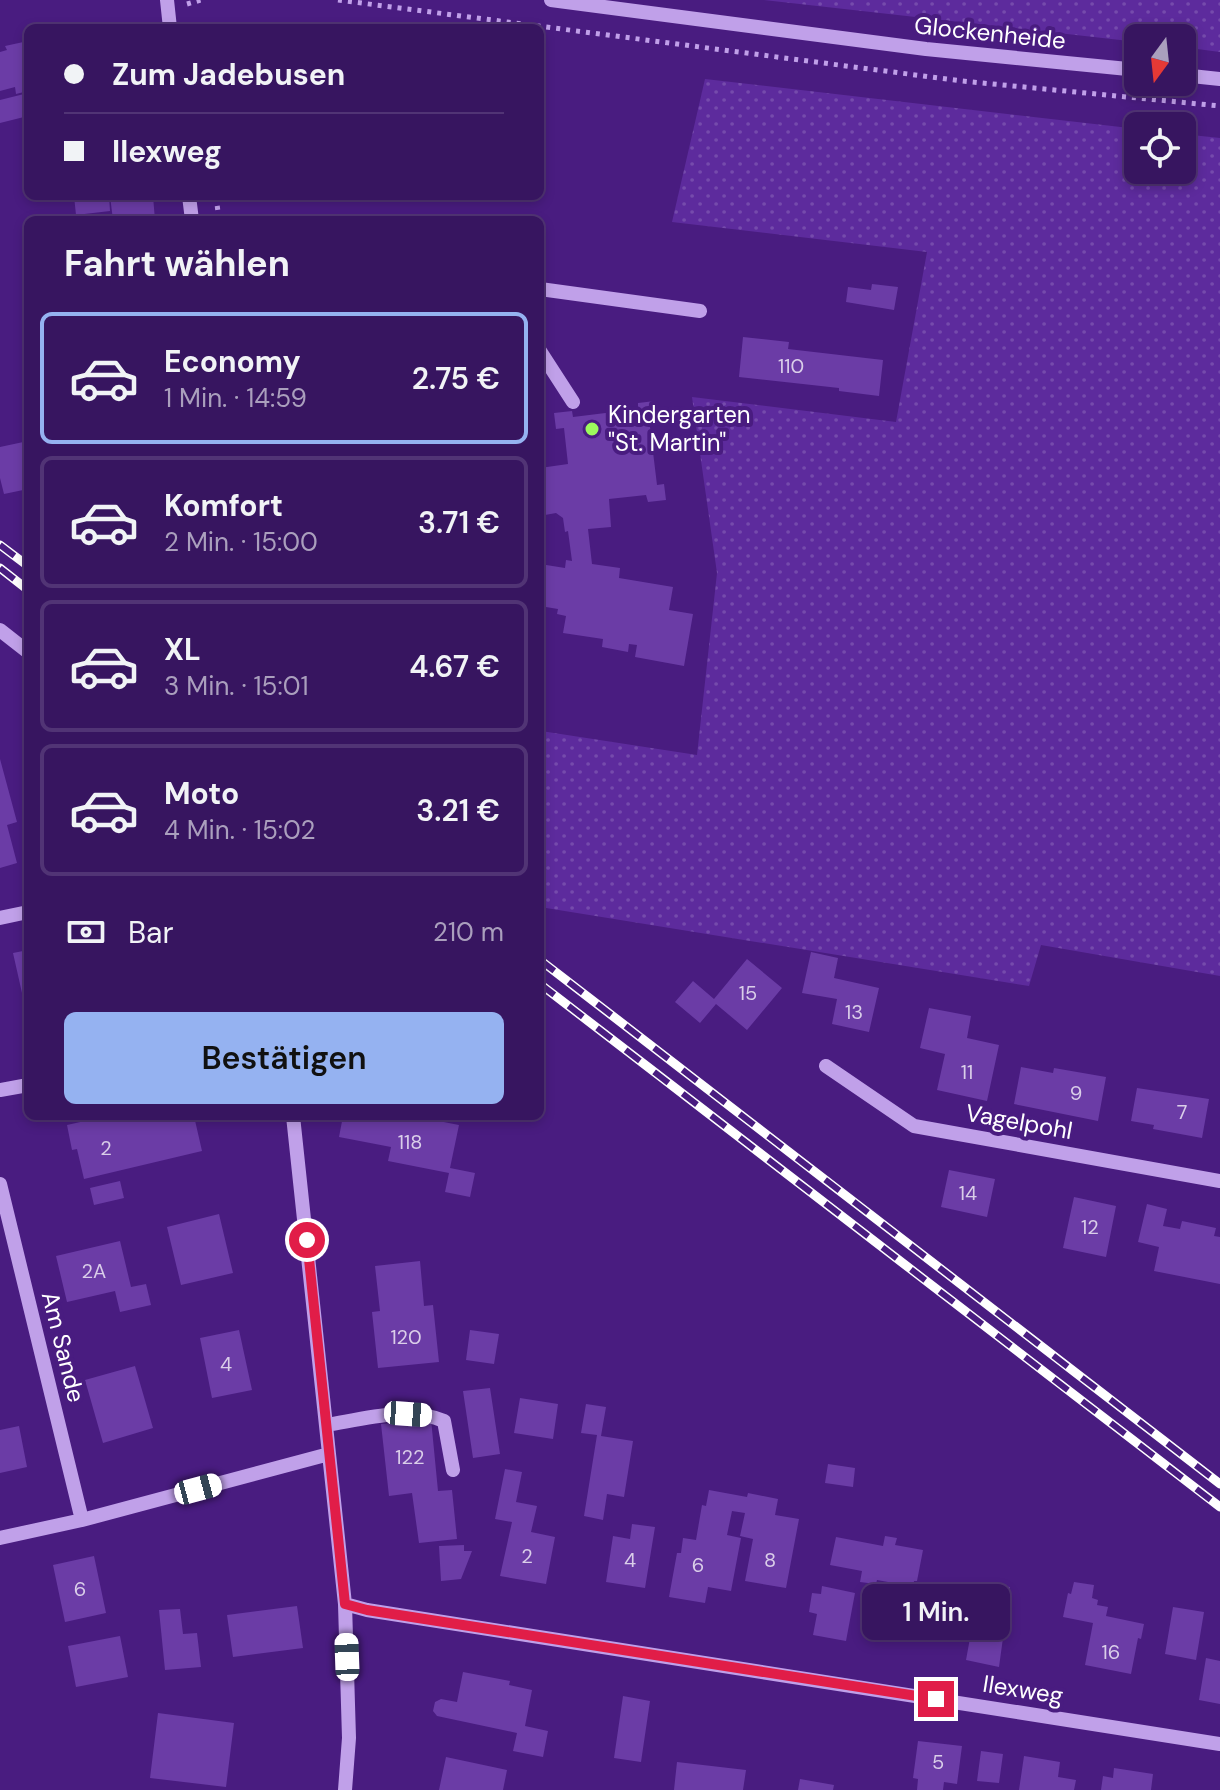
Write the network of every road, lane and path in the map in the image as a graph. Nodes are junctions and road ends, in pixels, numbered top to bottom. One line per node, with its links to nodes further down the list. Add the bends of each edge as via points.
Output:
1 (167, 0): 6 (street)
2 (201, 0): 5 (path)
3 (338, 0): 7 (path)
4 (551, 0): 9 (street, Glockenheide, via 926,49)
5 (193, 3)
6 (170, 24)
7 (523, 24)
8 (544, 27): 12 (path, via 962,81)
9 (1124, 69)
10 (1196, 76): 11 (street)
11 (1220, 79)
12 (1220, 106)
13 (544, 290): 14 (street)
14 (700, 311)
15 (544, 357): 16 (street)
16 (573, 402)
17 (0, 630): 18 (street)
18 (24, 649)
19 (24, 913): 20 (street)
20 (0, 918)
21 (826, 1066): 25 (street, Vagelpohl, via 914,1126)
22 (24, 1086): 23 (street)
23 (0, 1090)
24 (293, 1120): 27 (street)
25 (1220, 1181)
26 (0, 1184): 30 (street, Am Sande)
27 (327, 1425): 28 (street); 29 (street, via 431,1415 444,1421)
28 (329, 1454): 30 (street); 32 (street)
29 (453, 1470)
30 (82, 1520): 31 (street)
31 (0, 1538)
32 (345, 1604): 33 (street, Ilexweg); 34 (street)
33 (1220, 1744)
34 (345, 1790)

